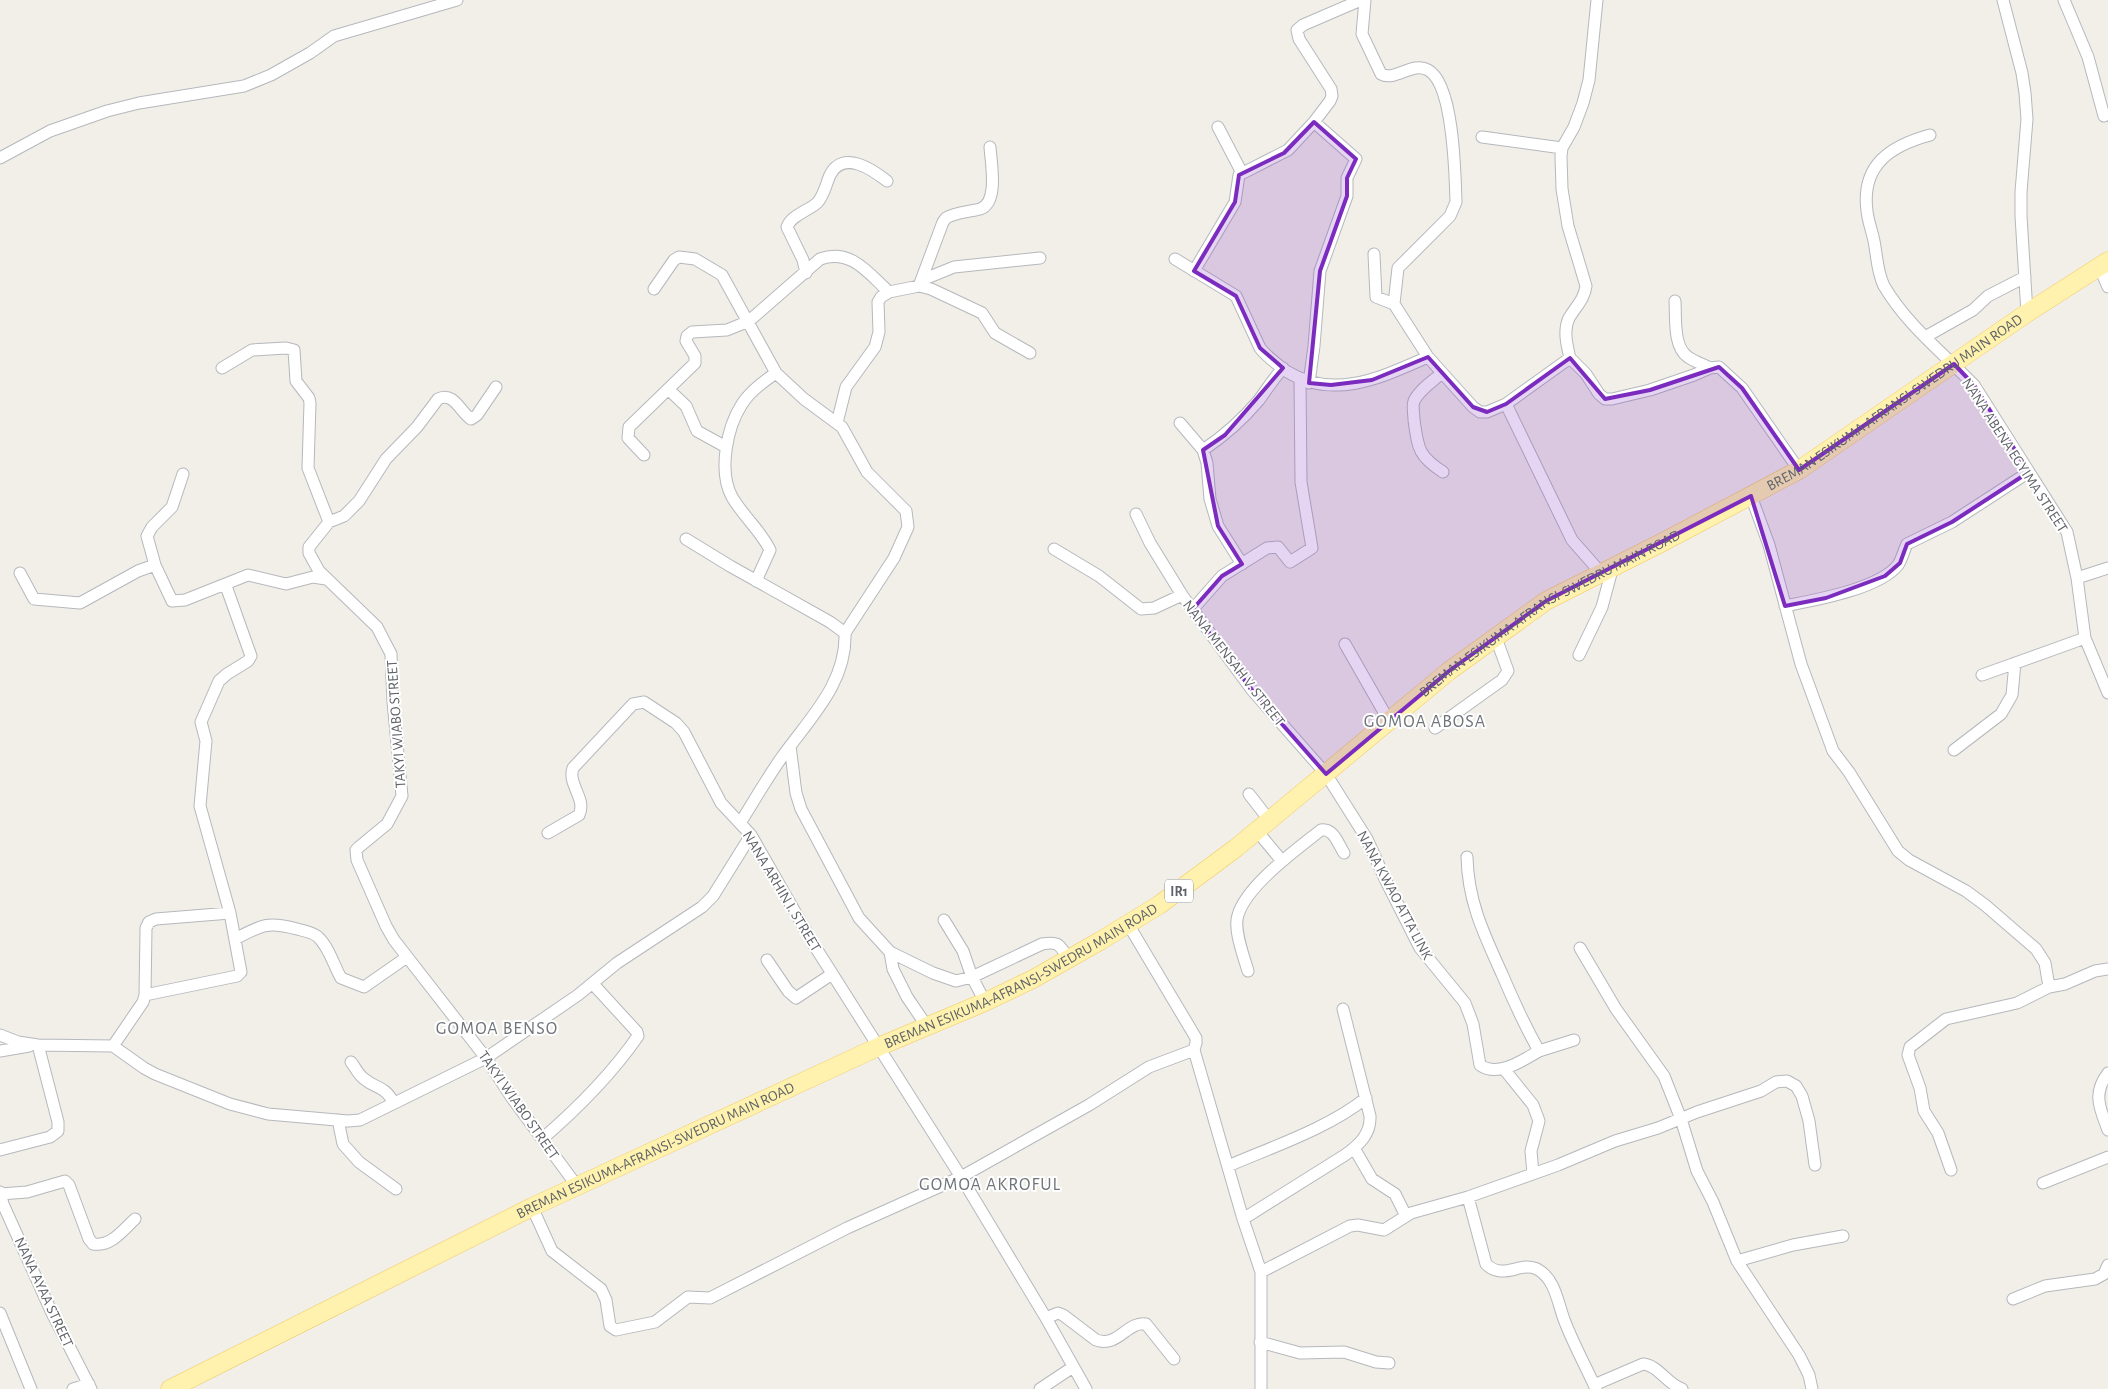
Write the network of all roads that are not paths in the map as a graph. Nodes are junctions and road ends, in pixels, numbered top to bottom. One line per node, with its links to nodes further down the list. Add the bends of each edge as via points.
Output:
1 (457, 0): 6 (street)
2 (1363, 0): 8 (street, via 1303,24 1297,30 1299,39 1332,92 1330,101); 29 (street, via 1362,34 1381,74 1389,76 1416,67 1429,70 1439,83 1453,136 1454,210 1398,268)
3 (1597, 0): 13 (street, via 1588,80 1574,127)
4 (2003, 0): 23 (street, via 2026,93 2028,119 2020,192)
5 (2064, 0): 7 (street, via 2088,57)
6 (427, 4): 14 (street, via 334,36 256,82 106,111 50,131)
7 (2104, 116)
8 (1314, 122): 15 (street, via 1284,153); 42 (street, via 1356,159 1347,178 1347,196 1320,271 1314,346)
9 (1218, 128): 15 (street)
10 (1930, 135): 32 (street, NANA ABENA EGYIMA STREET, via 1906,142 1883,157 1869,175 1866,199 1884,285)
11 (1482, 137): 13 (street)
12 (990, 147): 24 (street, via 992,198 982,208 946,218)
13 (1562, 148): 35 (street, via 1562,189 1568,226 1586,286 1585,296 1569,319 1566,332)
14 (0, 158)
15 (1242, 173): 21 (street, via 1238,178 1235,202)
16 (887, 181): 22 (street, via 872,169 854,163 843,164 831,173 821,197 792,219 788,228)
17 (1374, 254): 29 (street, via 1376,297)
18 (1040, 258): 24 (street, via 954,267)
19 (1175, 260): 21 (street)
20 (2103, 264): 25 (street); 30 (main road, BREMAN ESIKUMA-AFRANSI-SWEDRU MAIN ROAD / IR1)
21 (1194, 271): 38 (street, via 1236,296 1260,348)
22 (806, 273): 27 (street, via 820,259 847,257); 31 (street)
23 (2025, 277): 30 (street); 32 (street, via 1988,296 1973,310)
24 (920, 283): 27 (street); 33 (street, via 982,313 995,333)
25 (2108, 287)
26 (654, 289): 31 (street, via 674,260 694,259 722,275)
27 (889, 292): 46 (street, via 878,302 879,332 875,347 846,387)
28 (1675, 301): 39 (street, via 1678,343 1682,351)
29 (1394, 304): 34 (street)
30 (2027, 313): 36 (main road, BREMAN ESIKUMA-AFRANSI-SWEDRU MAIN ROAD / IR1)
31 (749, 322): 40 (street); 44 (street, via 727,330 697,331 688,336 686,345 695,356 695,364)
32 (1925, 337): 36 (street, NANA ABENA EGYIMA STREET)
33 (1030, 353)
34 (1428, 357): 41 (street); 42 (street, via 1372,380 1331,385)
35 (1570, 358): 39 (street, via 1599,394 1612,399 1650,390); 45 (street)
36 (1954, 364): 51 (main road, BREMAN ESIKUMA-AFRANSI-SWEDRU MAIN ROAD / IR1); 53 (street, NANA ABENA EGYIMA STREET, via 1974,385)
37 (222, 368): 57 (street, via 252,350 294,350 296,381 310,403 308,468)
38 (1283, 368): 42 (street); 49 (street, via 1225,435)
39 (1710, 368): 51 (street, via 1719,367 1742,388)
40 (776, 373): 46 (street); 48 (street, via 742,404 728,435)
41 (1442, 373): 45 (street, via 1480,412); 52 (street, via 1420,392 1413,412 1418,448 1430,464)
42 (1304, 381): 60 (street, via 1301,482 1312,548 1290,562 1278,548 1271,547)
43 (496, 387): 57 (street, via 477,416 471,419 450,398 438,399 386,459 359,501 344,516)
44 (668, 390): 48 (street, via 686,406 697,432); 50 (street, via 629,427 628,438)
45 (1506, 404): 63 (street, via 1572,540)
46 (837, 423): 72 (street, via 847,434 866,472 901,506 908,518 908,527 894,558)
47 (1180, 423): 49 (street)
48 (726, 448): 67 (street, via 731,495 770,550)
49 (1203, 450): 60 (street, via 1210,499 1218,526)
50 (644, 455)
51 (1799, 470): 55 (main road, BREMAN ESIKUMA-AFRANSI-SWEDRU MAIN ROAD / IR1)
52 (1443, 472)
53 (2029, 472): 65 (street, NANA ABENA EGYIMA STREET, via 2067,532); 70 (street, via 1952,522 1907,544 1900,563 1885,576 1826,598)
54 (184, 474): 61 (street, via 172,507 147,536)
55 (1751, 496): 63 (main road, BREMAN ESIKUMA-AFRANSI-SWEDRU MAIN ROAD / IR1); 70 (street)
56 (1136, 514): 69 (street)
57 (329, 522): 66 (street, via 309,550 314,564)
58 (686, 539): 67 (street)
59 (1054, 549): 69 (street, NANA MENSAH V. STREET, via 1098,576 1141,609 1154,608)
60 (1242, 564): 71 (street, via 1222,576)
61 (155, 565): 64 (street, via 74,604 34,599); 68 (street, via 172,601 185,600)
62 (2108, 568): 65 (street)
63 (1607, 570): 73 (main road, BREMAN ESIKUMA-AFRANSI-SWEDRU MAIN ROAD / IR1, via 1546,601); 76 (street, via 1602,607)
64 (20, 573)
65 (2077, 578): 74 (street, NANA ABENA EGYIMA STREET)
66 (326, 579): 68 (street, via 313,577 286,584 248,575); 99 (street, TAKYI WIABO STREET, via 377,627 391,654 401,800 390,820 359,847 356,854 386,926)
67 (756, 581): 72 (street)
68 (226, 586): 93 (street, via 250,656 248,661 219,681 202,718 206,741 200,806)
69 (1182, 595): 71 (street, NANA MENSAH V. STREET)
70 (1786, 606): 107 (street, via 1801,664 1834,751 1898,850 1909,860 1972,896 2036,949 2045,963)
71 (1192, 610): 84 (street, NANA MENSAH V. STREET, via 1252,690)
72 (846, 633): 82 (street, via 836,680)
73 (1496, 638): 80 (main road, BREMAN ESIKUMA-AFRANSI-SWEDRU MAIN ROAD / IR1, via 1449,670); 81 (street, via 1508,671 1502,680)
74 (2085, 638): 77 (street); 79 (street, NANA ABENA EGYIMA STREET)
75 (1345, 644): 80 (street)
76 (1579, 655)
77 (2015, 663): 78 (street); 83 (street, via 2012,695 2001,714)
78 (1982, 674)
79 (2107, 689)
80 (1389, 721): 84 (main road, BREMAN ESIKUMA-AFRANSI-SWEDRU MAIN ROAD / IR1)
81 (1435, 728)
82 (790, 746): 86 (street); 98 (street, via 801,809 859,918)
83 (1954, 750)
84 (1326, 774): 87 (main road, BREMAN ESIKUMA-AFRANSI-SWEDRU MAIN ROAD / IR1); 122 (street, NANA KWAO ATTA LINK, via 1367,840 1420,948 1465,1003 1474,1024 1480,1065)
85 (1249, 794): 87 (street)
86 (740, 823): 88 (street, NANA ARHIN I. STREET, via 721,803 680,727 641,701 633,704 573,768 571,775 582,810); 89 (street, NANA ARHIN I. STREET)
87 (1264, 826): 92 (street); 95 (main road, BREMAN ESIKUMA-AFRANSI-SWEDRU MAIN ROAD / IR1, via 1181,889)
88 (548, 833)
89 (750, 834): 104 (street, NANA ARHIN I. STREET); 106 (street, via 709,901 617,963)
90 (1344, 854): 92 (street, via 1332,832 1324,829)
91 (1467, 857): 119 (street, via 1474,909)
92 (1282, 861): 103 (street, via 1238,914 1240,944)
93 (230, 913): 96 (street); 108 (street, via 148,922)
94 (944, 920): 105 (street, via 963,951)
95 (1128, 924): 100 (main road, BREMAN ESIKUMA-AFRANSI-SWEDRU MAIN ROAD / IR1); 117 (street, via 1193,1031)
96 (235, 939): 99 (street, via 260,926 278,924 312,933 322,942 341,978 364,987); 108 (street, via 241,969 237,976)
97 (1580, 948): 126 (street, via 1616,1009 1664,1076)
98 (890, 952): 105 (street, via 951,980); 111 (street, via 893,969 903,990)
99 (407, 957): 120 (street, TAKYI WIABO STREET)
100 (1069, 959): 105 (street, via 1059,944 1042,944); 109 (main road, BREMAN ESIKUMA-AFRANSI-SWEDRU MAIN ROAD / IR1)
101 (767, 960): 104 (street, via 796,998)
102 (2108, 969): 107 (street)
103 (1248, 971)
104 (832, 974): 116 (street, NANA ARHIN I. STREET)
105 (972, 977): 109 (street)
106 (593, 984): 120 (street); 129 (street, via 638,1036 602,1082)
107 (2049, 988): 135 (street, via 2018,1003 1946,1019 1908,1050 1924,1111 1938,1132)
108 (145, 995): 115 (street, via 142,1005)
109 (985, 1002): 111 (main road, BREMAN ESIKUMA-AFRANSI-SWEDRU MAIN ROAD / IR1)
110 (1343, 1009): 124 (street)
111 (926, 1025): 116 (main road, BREMAN ESIKUMA-AFRANSI-SWEDRU MAIN ROAD / IR1)
112 (0, 1035): 114 (street)
113 (1574, 1040): 119 (street)
114 (38, 1045): 115 (street); 118 (street); 131 (street, via 58,1131 50,1137)
115 (114, 1046): 127 (street, via 155,1074 230,1104 268,1114)
116 (878, 1047): 137 (street, NANA ARHIN I. STREET); 139 (main road, BREMAN ESIKUMA-AFRANSI-SWEDRU MAIN ROAD / IR1)
117 (1194, 1050): 134 (street); 137 (street, via 1149,1067)
118 (0, 1051)
119 (1538, 1051): 122 (street)
120 (486, 1058): 125 (street); 129 (street, TAKYI WIABO STREET)
121 (351, 1062): 125 (street, via 362,1077 381,1087)
122 (1504, 1069): 136 (street, via 1533,1106 1538,1121 1531,1150)
123 (2108, 1073): 128 (street, via 2098,1091)
124 (1366, 1098): 130 (street, via 1370,1124 1366,1135); 134 (street, via 1329,1122)
125 (394, 1104): 127 (street, via 360,1120)
126 (1681, 1119): 133 (street, via 1761,1091 1776,1082 1787,1081 1796,1086 1802,1096); 136 (street); 148 (street, via 1697,1171)
127 (338, 1120): 140 (street, via 343,1144 358,1162)
128 (2108, 1130)
129 (542, 1139): 139 (street, TAKYI WIABO STREET)
130 (1354, 1148): 144 (street, via 1372,1178 1395,1194); 146 (street)
131 (0, 1150)
132 (2108, 1157): 138 (street)
133 (1815, 1165)
134 (1228, 1166): 146 (street)
135 (1950, 1170)
136 (1533, 1174): 141 (street)
137 (961, 1177): 143 (street, via 847,1228 710,1298 688,1297 655,1322 616,1330 610,1326 601,1289 552,1251); 153 (street, NANA ARHIN I. STREET)
138 (2043, 1183)
139 (577, 1186): 143 (main road, BREMAN ESIKUMA-AFRANSI-SWEDRU MAIN ROAD / IR1)
140 (396, 1189)
141 (1468, 1197): 144 (street); 159 (street, via 1486,1264 1500,1272 1535,1268 1543,1273 1559,1298 1565,1321)
142 (1, 1198): 145 (street, via 65,1181 89,1239 99,1245 111,1241); 158 (street, NANA AYAA STREET, via 51,1311)
143 (532, 1207): 162 (main road, BREMAN ESIKUMA-AFRANSI-SWEDRU MAIN ROAD / IR1)
144 (1406, 1216): 150 (street, via 1384,1230 1350,1226)
145 (135, 1219)
146 (1243, 1219): 150 (street)
147 (1843, 1236): 148 (street, via 1793,1245)
148 (1737, 1261): 167 (street, via 1799,1355)
149 (2108, 1265): 151 (street, via 2104,1274 2095,1279 2045,1286)
150 (1261, 1272): 154 (street)
151 (2013, 1299)
152 (0, 1313): 160 (street)
153 (1046, 1318): 155 (street, via 1058,1313 1063,1315 1102,1342 1109,1342 1136,1326 1146,1324); 157 (street, NANA ARHIN I. STREET)
154 (1260, 1342): 156 (street, via 1300,1353 1344,1352); 165 (street)
155 (1174, 1358)
156 (1389, 1364)
157 (1073, 1367): 163 (street); 164 (street, NANA ARHIN I. STREET)
158 (90, 1386): 161 (street)
159 (1595, 1387): 166 (street, via 1648,1364)
160 (31, 1389)
161 (73, 1389)
162 (170, 1389)
163 (1040, 1389)
164 (1086, 1389)
165 (1261, 1389)
166 (1682, 1389)
167 (1812, 1389)

